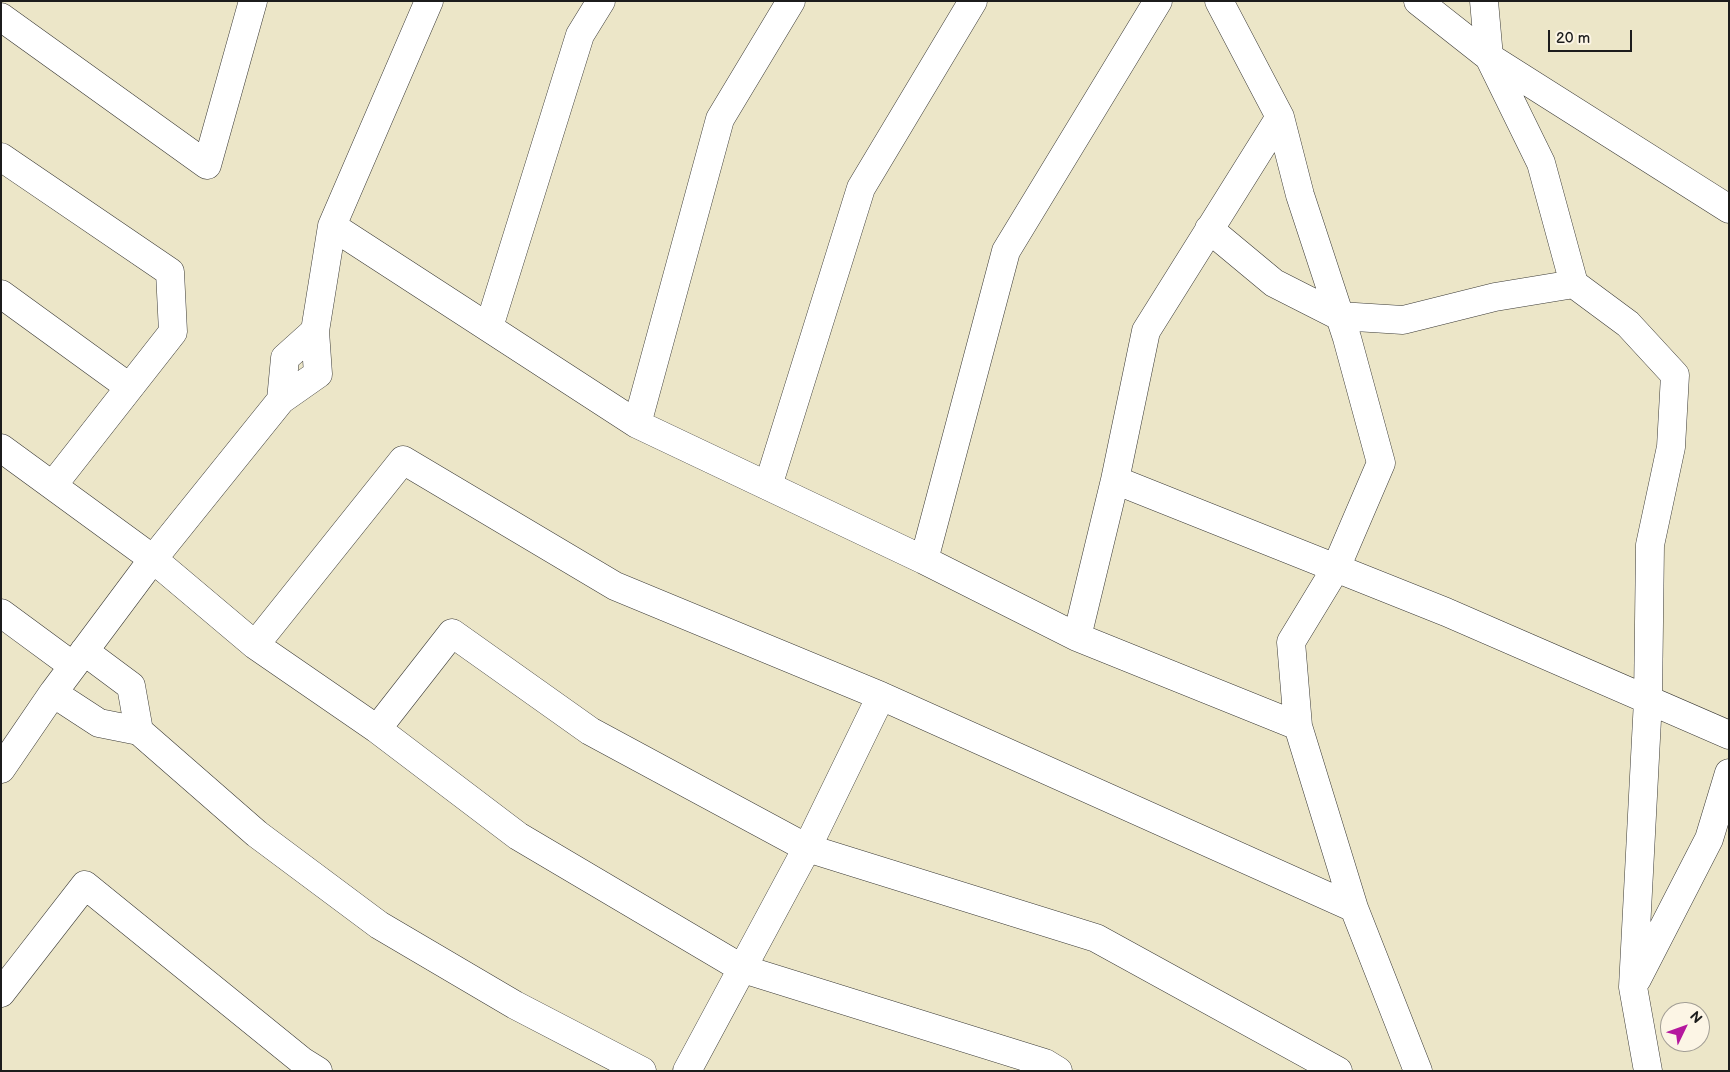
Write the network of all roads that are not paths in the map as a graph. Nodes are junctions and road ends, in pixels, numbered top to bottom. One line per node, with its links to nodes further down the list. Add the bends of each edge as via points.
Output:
1 (254, 1): 10 (street, via 207,165)
2 (429, 1): 15 (street)
3 (601, 1): 20 (street, via 580,35)
4 (791, 1): 22 (street, via 720,119)
5 (973, 1): 26 (street, via 861,188)
6 (1158, 1): 28 (street, via 1006,251)
7 (1219, 1): 12 (street)
8 (1418, 1): 11 (street)
9 (1484, 1): 11 (street)
10 (1, 17)
11 (1489, 57): 14 (street); 17 (street, via 1541,163)
12 (1280, 117): 16 (street); 19 (street, via 1300,195)
13 (1, 157): 21 (street, via 170,272 173,332)
14 (1729, 209)
15 (332, 226): 20 (street); 27 (street, via 315,331 318,374 281,400)
16 (1209, 229): 19 (street, via 1274,283); 24 (street, via 1146,331)
17 (1574, 284): 19 (street, via 1495,297 1404,320); 36 (street, via 1628,324 1675,375 1671,447 1650,545)
18 (1, 294): 21 (street)
19 (1340, 316): 29 (street, via 1381,463)
20 (489, 327): 22 (street)
21 (130, 387): 25 (street)
22 (637, 424): 26 (street)
23 (1, 448): 25 (street)
24 (1115, 480): 29 (street); 31 (street)
25 (53, 485): 27 (street)
26 (768, 486): 28 (street)
27 (153, 559): 32 (street); 33 (street)
28 (924, 560): 31 (street)
29 (1336, 568): 36 (street); 37 (street, via 1290,642)
30 (1, 613): 33 (street)
31 (1077, 637): 37 (street)
32 (255, 645): 35 (street, via 403,460 615,586); 38 (street)
33 (79, 659): 34 (street); 39 (street, via 131,686)
34 (52, 693): 39 (street, via 99,723); 41 (street)
35 (881, 696): 43 (street); 44 (street)
36 (1648, 700): 40 (street); 46 (street)
37 (1298, 726): 44 (street)
38 (376, 730): 43 (street, via 452,633 590,731); 45 (street, via 518,836)
39 (139, 731): 49 (street, via 257,834 379,925 515,1005)
40 (1729, 735)
41 (1, 769)
42 (1729, 773): 46 (street, via 1709,839)
43 (807, 848): 45 (street); 52 (street, via 1096,938)
44 (1354, 908): 53 (street)
45 (742, 969): 50 (street); 51 (street, via 1045,1063)
46 (1633, 987): 54 (street)
47 (1, 993): 48 (street, via 85,885)
48 (318, 1071)
49 (642, 1071)
50 (687, 1071)
51 (1058, 1071)
52 (1338, 1071)
53 (1418, 1071)
54 (1648, 1071)

